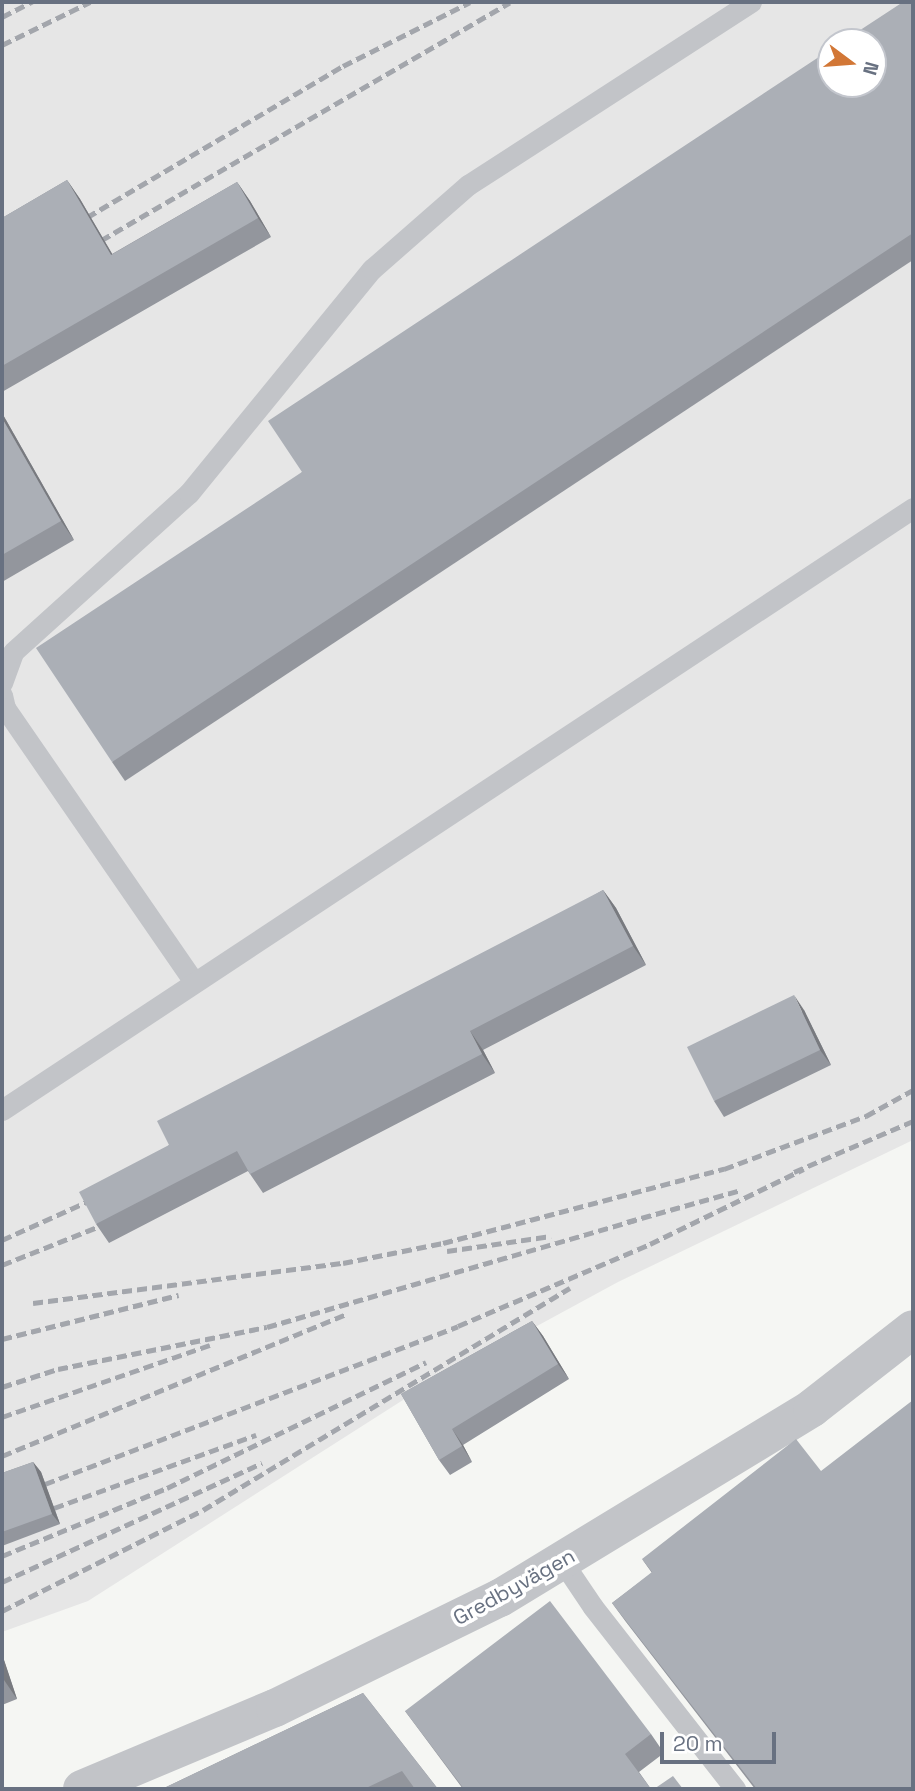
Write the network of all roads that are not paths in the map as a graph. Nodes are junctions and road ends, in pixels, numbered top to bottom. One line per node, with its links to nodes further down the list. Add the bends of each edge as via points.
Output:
1 (751, 2): 3 (lane, via 468,185 372,270 189,493 13,652)
2 (913, 508): 5 (lane)
3 (2, 683)
4 (2, 695): 5 (lane, via 5,708)
5 (194, 982): 6 (lane)
6 (2, 1110)
7 (913, 1329): 8 (street, Gredbyvägen, via 812,1408)
8 (562, 1561): 9 (street, Gredbyvägen, via 500,1598 275,1708); 10 (lane)
9 (82, 1789)
10 (735, 1789)

